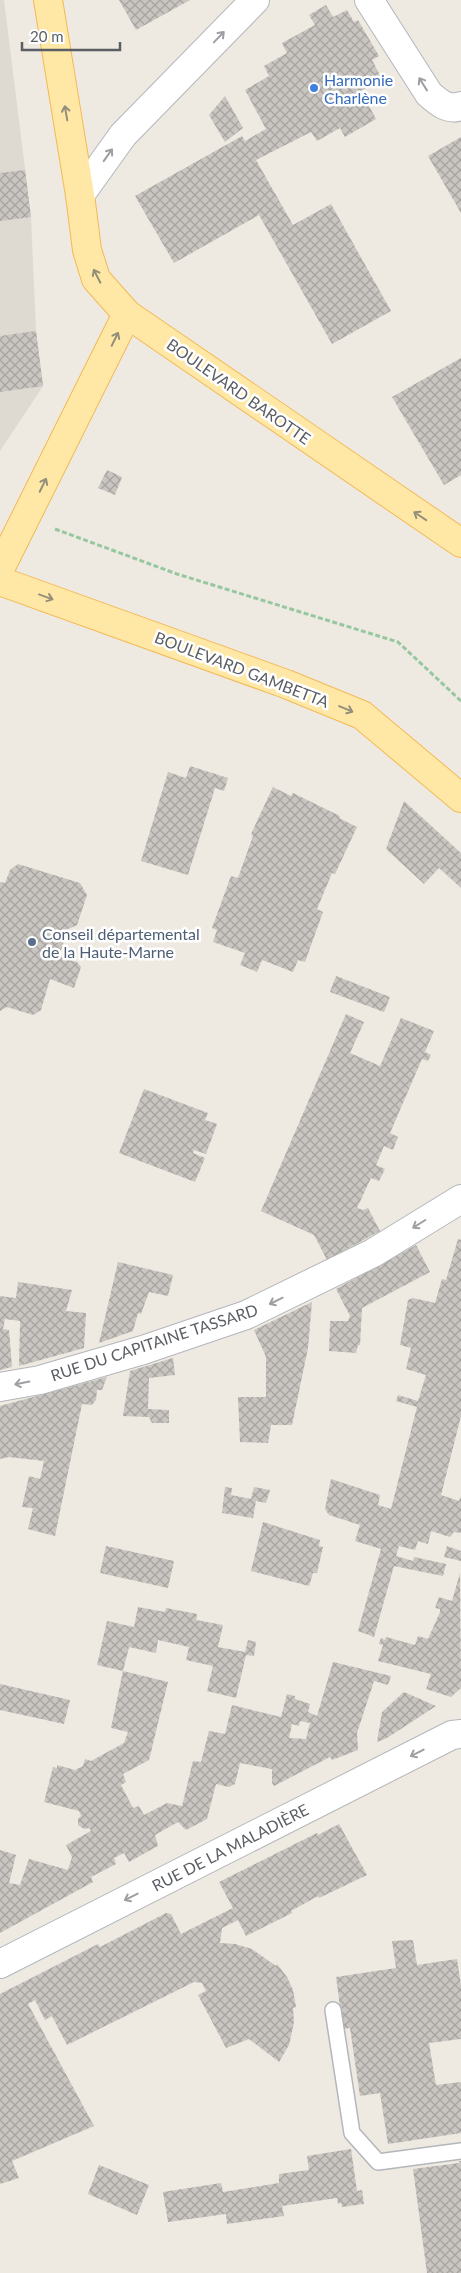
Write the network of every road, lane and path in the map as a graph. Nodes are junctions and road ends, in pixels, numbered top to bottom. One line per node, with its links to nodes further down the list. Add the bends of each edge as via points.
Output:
1 (48, 0): 5 (main road, BOULEVARD BAROTTE, one-way to 1)
2 (255, 0): 5 (street, one-way to 2, via 122,135)
3 (369, 0): 4 (street, one-way to 3, via 441,105 429,94)
4 (461, 106)
5 (80, 196): 6 (main road, BOULEVARD BAROTTE, one-way to 5, via 96,279 87,250)
6 (127, 314): 7 (main road, one-way to 6); 8 (main road, BOULEVARD BAROTTE, one-way to 6)
7 (16, 525): 9 (main road); 11 (path, via 398,642)
8 (461, 543)
9 (0, 569)
10 (0, 581): 12 (main road, BOULEVARD GAMBETTA, one-way to 12, via 286,684 362,715)
11 (461, 701)
12 (461, 798)
13 (461, 1199): 14 (street, RUE DU CAPITAINE TASSARD, one-way to 14, via 373,1253 246,1315 40,1380)
14 (0, 1387)
15 (461, 1734): 16 (street, RUE DE LA MALADIÈRE, one-way to 16, via 452,1735)
16 (0, 1964)
17 (333, 2010): 18 (lane, via 352,2133 378,2162)
18 (461, 2151)

